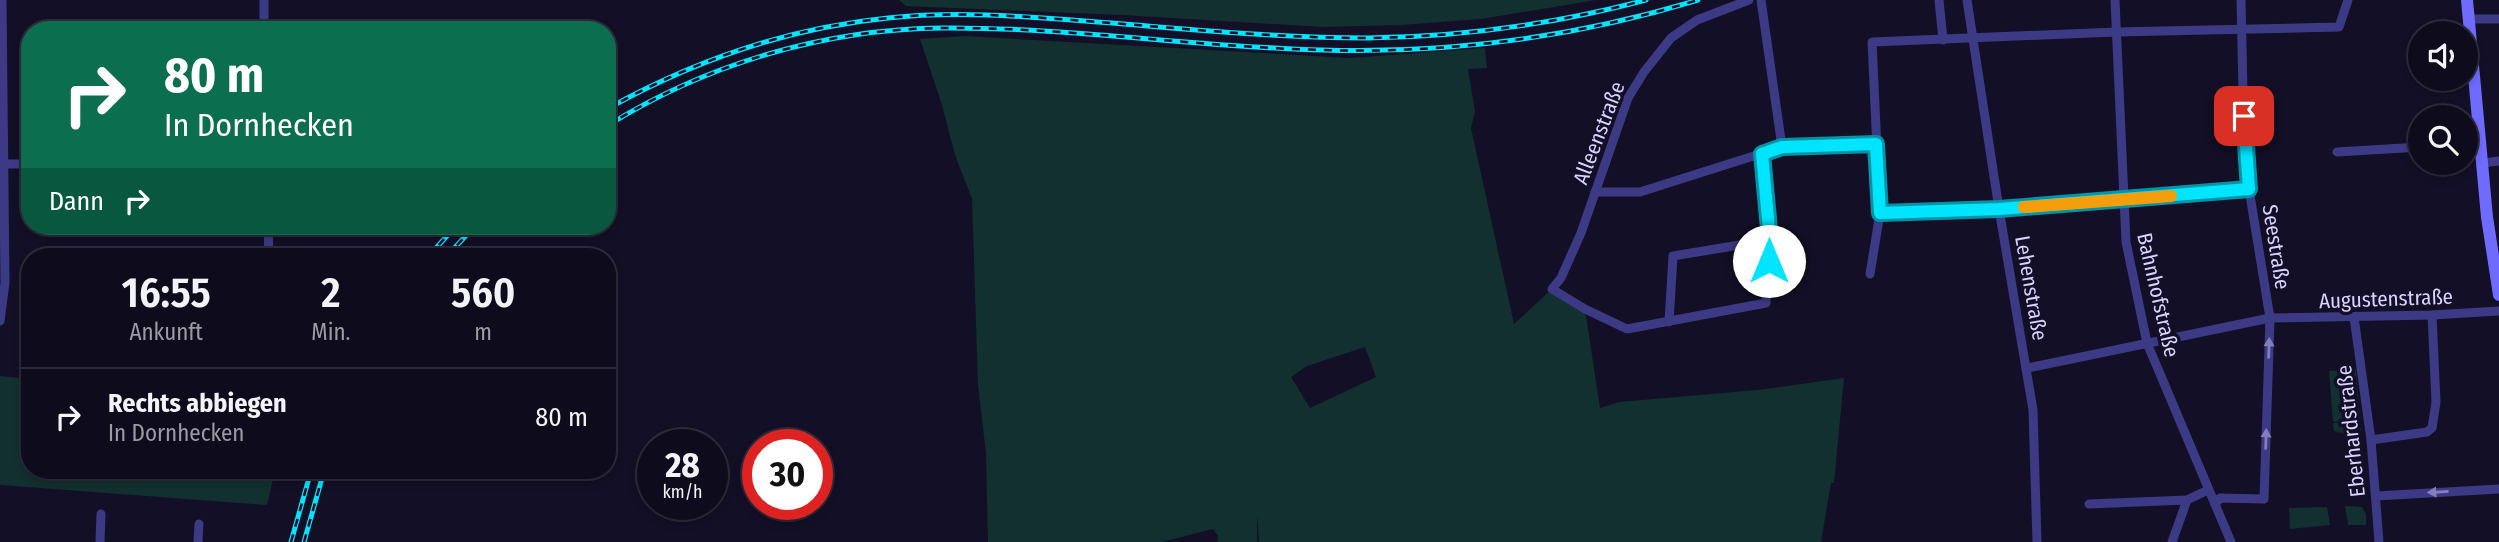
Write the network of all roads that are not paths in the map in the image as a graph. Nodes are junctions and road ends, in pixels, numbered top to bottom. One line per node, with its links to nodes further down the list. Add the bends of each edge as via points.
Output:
1 (2, 0): 26 (street)
2 (264, 0): 13 (street)
3 (1749, 0): 29 (street, Alleenstraße, via 1697,20 1671,38 1628,98)
4 (1761, 0): 20 (street)
5 (1939, 0): 17 (street)
6 (1967, 0): 16 (street, Lehenstraße)
7 (2115, 0): 15 (street, Bahnhofstraße)
8 (2241, 0): 14 (street, Seestraße)
9 (2348, 0): 14 (street, via 2339,27)
10 (2467, 0): 11 (main road)
11 (2468, 19): 12 (street); 18 (main road)
12 (2499, 19)
13 (264, 21)
14 (2242, 29): 15 (street); 28 (street, Seestraße)
15 (2116, 32): 16 (street); 30 (street, Bahnhofstraße)
16 (1972, 37): 17 (street); 31 (street, Lehenstraße)
17 (1943, 40): 19 (street, via 1872,42)
18 (2480, 143): 25 (main road)
19 (1876, 144): 20 (street); 32 (street)
20 (1782, 147): 23 (street)
21 (2408, 148): 22 (street)
22 (2337, 152)
23 (1762, 154): 29 (street, via 1640,192); 33 (street)
24 (2499, 161): 25 (street)
25 (2483, 163): 35 (main road)
26 (4, 164): 27 (street); 40 (street, via 5,283)
27 (21, 164)
28 (2249, 189): 30 (street); 39 (street, Seestraße)
29 (1595, 192): 41 (street, Alleenstraße, via 1561,278 1552,289 1623,328)
30 (2122, 200): 31 (street); 42 (street, Bahnhofstraße)
31 (1999, 209): 32 (street); 43 (street, Lehenstraße)
32 (1880, 213): 34 (street)
33 (1770, 240): 41 (street, via 1766,303); 41 (street, via 1673,256)
34 (1870, 274)
35 (2499, 295)
36 (2499, 311): 37 (street, Augustenstraße)
37 (2432, 315): 38 (street, Augustenstraße); 44 (street, via 2437,402 2432,428)
38 (2354, 317): 39 (street, Augustenstraße); 44 (street, Eberhardstraße)
39 (2270, 318): 42 (street, Augustenstraße); 50 (street, Seestraße, one-way to 39, via 2220,498 2264,499)
40 (0, 321)
41 (1669, 322)
42 (2147, 344): 43 (street, Augustenstraße); 45 (street, Bahnhofstraße)
43 (2028, 368): 55 (street, Lehenstraße)
44 (2371, 440): 47 (street, Eberhardstraße)
45 (2208, 489): 48 (street); 50 (street, Bahnhofstraße)
46 (2499, 489): 47 (street, one-way to 47)
47 (2376, 496): 58 (street, Eberhardstraße)
48 (2187, 500): 49 (street); 56 (street)
49 (2089, 504)
50 (2215, 504): 57 (street, Bahnhofstraße)
51 (101, 514): 53 (street)
52 (199, 524): 54 (street)
53 (100, 542)
54 (198, 542)
55 (2037, 542)
56 (2172, 542)
57 (2231, 542)
58 (2379, 542)

